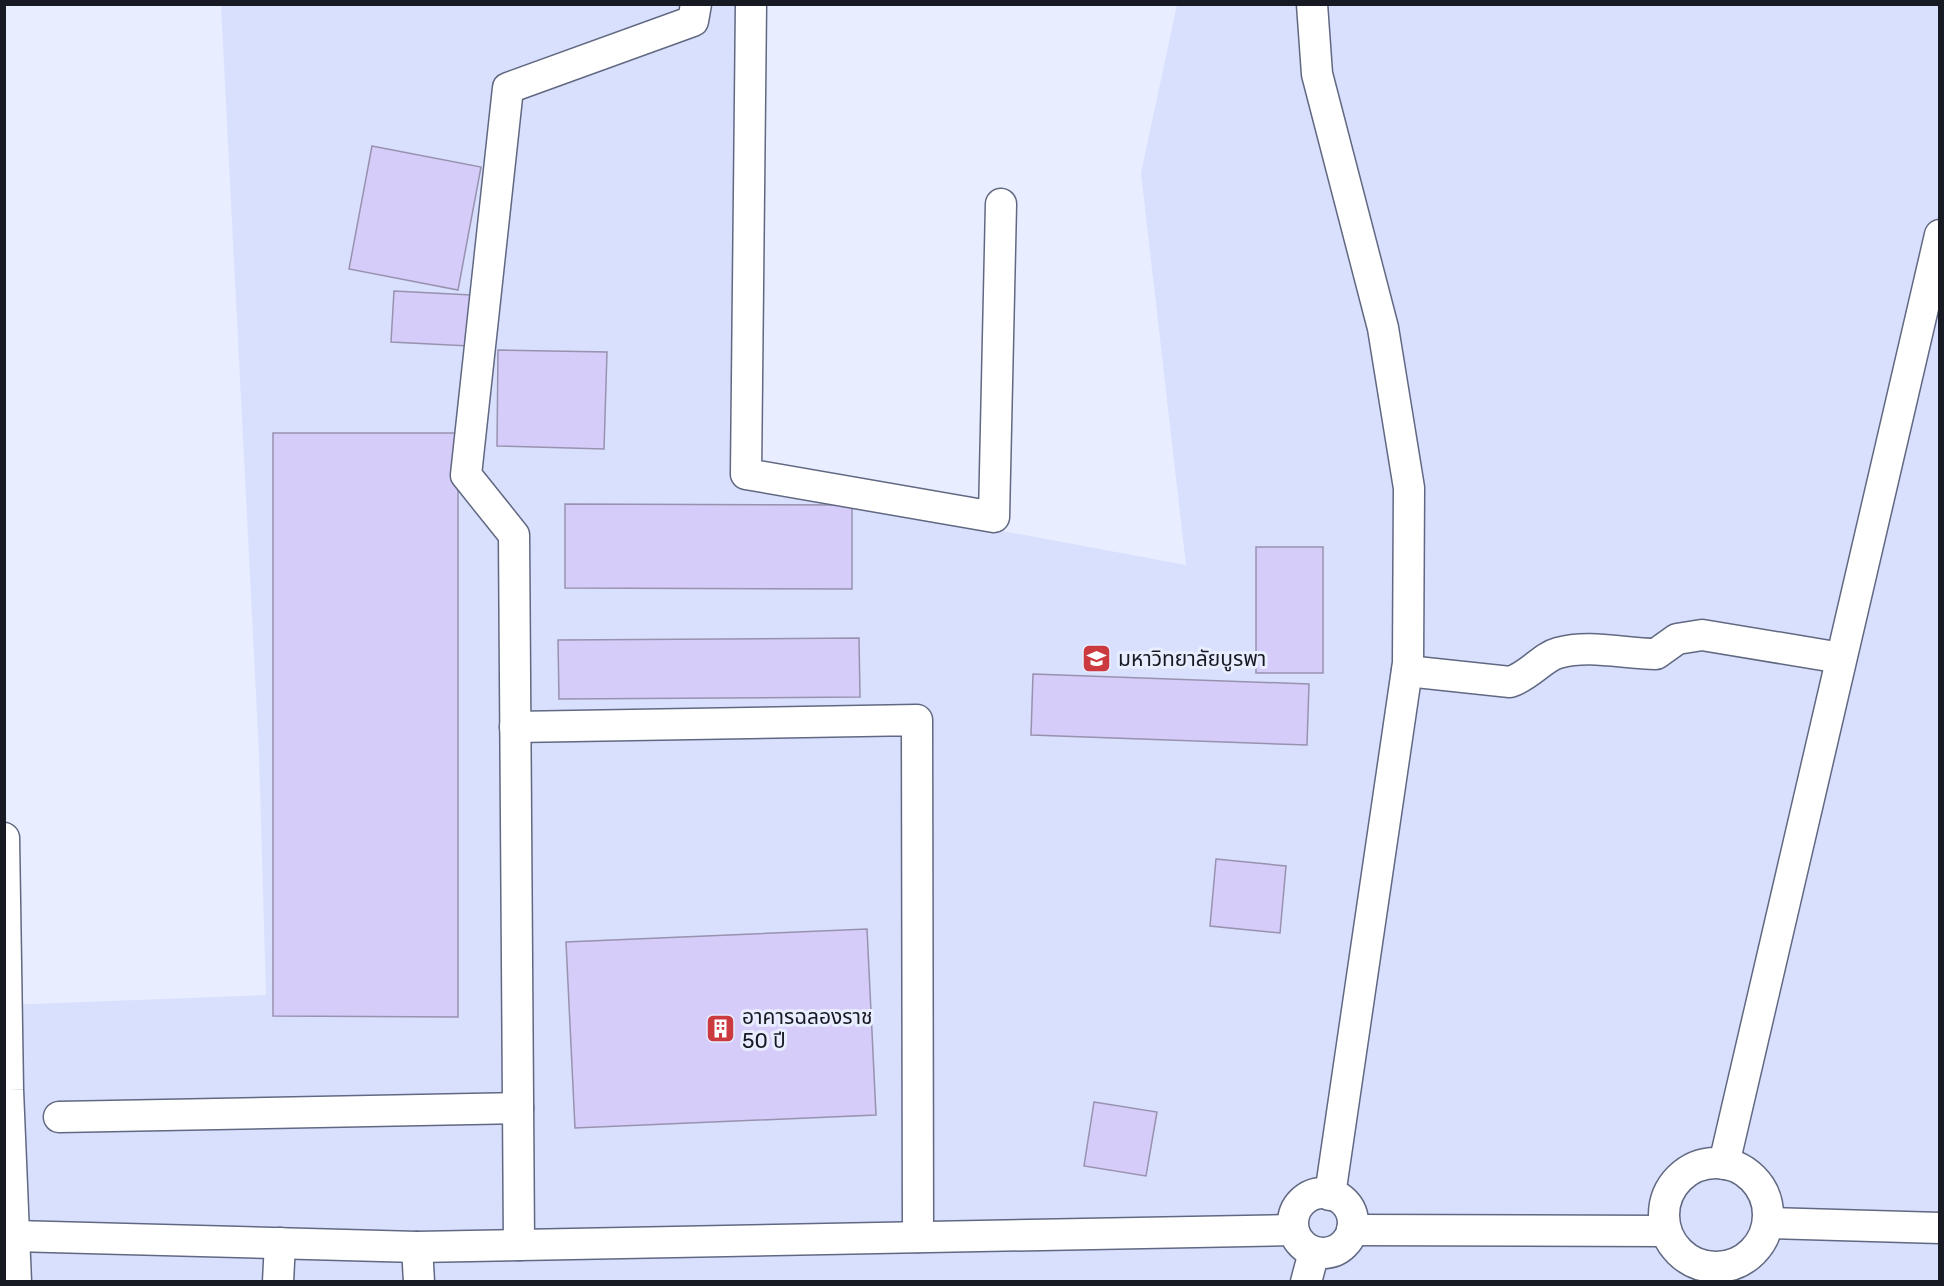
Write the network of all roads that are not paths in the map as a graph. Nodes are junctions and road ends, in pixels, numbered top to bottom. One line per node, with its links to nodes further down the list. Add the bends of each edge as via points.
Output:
1 (696, 4): 8 (street, via 693,21 508,88 466,475 514,535)
2 (751, 4): 4 (street, via 746,474 994,517)
3 (1312, 4): 7 (street, via 1317,74 1383,328 1409,488)
4 (1000, 204)
5 (1940, 235): 6 (street)
6 (1842, 658): 7 (street, via 1702,635 1677,639 1656,654 1586,649 1555,653 1525,677 1510,682); 13 (street)
7 (1407, 671): 14 (street)
8 (515, 727): 11 (street); 21 (street, via 917,720)
9 (5, 841): 10 (street)
10 (6, 1090): 16 (street)
11 (518, 1108): 12 (street); 23 (street)
12 (59, 1117)
13 (1724, 1164): 15 (street, via 1752,1176 1768,1204); 20 (street, via 1706,1164 1689,1170 1674,1184 1665,1200)
14 (1330, 1194): 18 (street, via 1311,1196 1302,1202 1293,1220); 19 (street, via 1349,1208)
15 (1769, 1223): 17 (street); 26 (street)
16 (10, 1224): 22 (street); 27 (street)
17 (1940, 1228)
18 (1293, 1230): 21 (street); 25 (street, via 1305,1248)
19 (1352, 1230): 20 (street); 25 (street, via 1335,1251)
20 (1665, 1231): 26 (street, via 1674,1248 1694,1263)
21 (918, 1237): 23 (street)
22 (280, 1243): 24 (street); 28 (street)
23 (519, 1245): 24 (street)
24 (417, 1247): 29 (street)
25 (1314, 1252): 30 (street)
26 (1746, 1272)
27 (16, 1281)
28 (278, 1281)
29 (419, 1281)
30 (1306, 1281)

